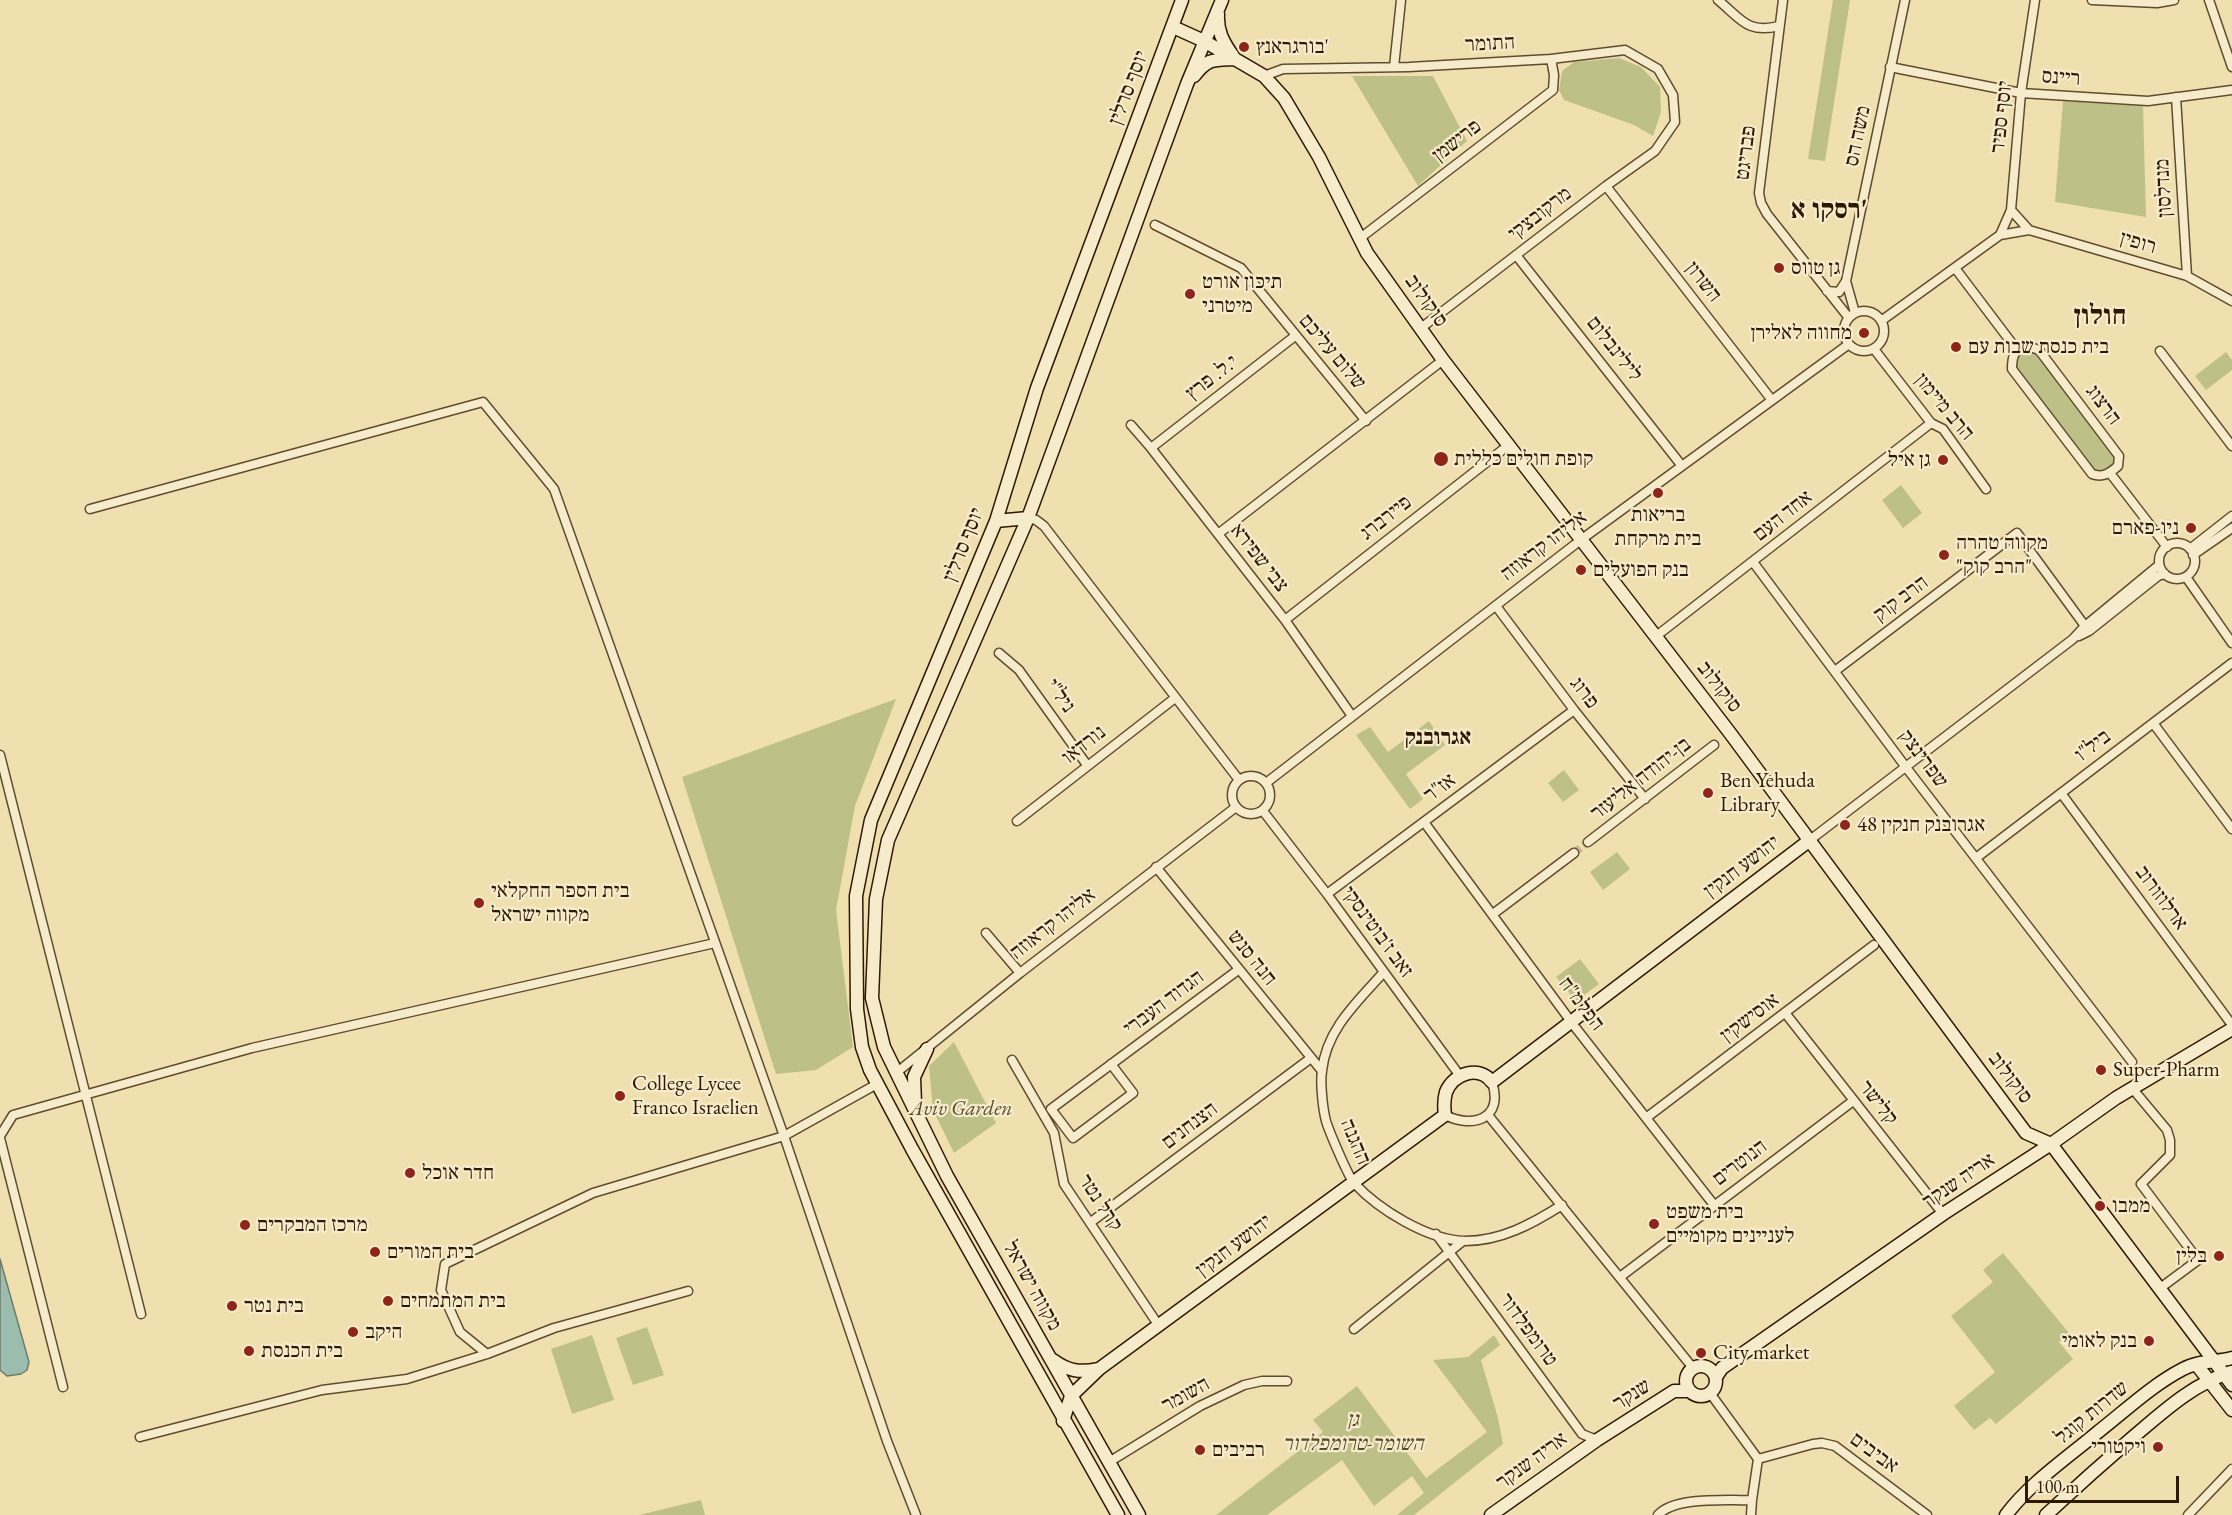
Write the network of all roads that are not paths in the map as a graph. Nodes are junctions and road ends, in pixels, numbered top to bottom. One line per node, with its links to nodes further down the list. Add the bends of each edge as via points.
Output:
1 (1182, 0): 12 (street, יוסף סרלין)
2 (1401, 0): 16 (street)
3 (1719, 0): 11 (street, via 1752,28)
4 (1783, 0): 11 (street, פבריגט)
5 (1905, 0): 17 (street, משה הס)
6 (2035, 0): 22 (street, יוסף ספיר)
7 (2092, 0): 8 (street)
8 (2174, 0)
9 (2209, 0): 18 (street)
10 (1220, 5): 13 (street); 14 (street, via 1217,26)
11 (1779, 26): 35 (street, פבריגט, via 1759,193 1767,214)
12 (1173, 27): 13 (street, סוקולוב); 60 (street, יוסף סרלין, via 1041,377)
13 (1204, 41): 14 (street, סוקולוב); 20 (street)
14 (1235, 59): 19 (street, סוקולוב); 20 (street, via 1204,64)
15 (1551, 59): 16 (street, התומר); 24 (street, התומר, via 1625,50 1658,69 1673,94); 30 (street, פרישמן, via 1553,90)
16 (1394, 67): 19 (street, התומר, via 1283,69)
17 (1890, 67): 22 (street, ריינס); 34 (street, משה הס)
18 (2232, 67)
19 (1264, 76): 30 (street, סוקולוב, via 1284,98 1319,157)
20 (1187, 84): 56 (street)
21 (2232, 90): 23 (street, ריינס)
22 (2021, 93): 23 (street, ריינס, via 2148,101); 26 (street, יוסף ספיר)
23 (2176, 97): 33 (street, מנדלסון)
24 (1675, 122): 25 (street, מרקובצקי, via 1655,151)
25 (1606, 186): 31 (street, מרקובצקי); 46 (street, השרון)
26 (2011, 210): 28 (street); 29 (street, יוסף ספיר)
27 (1155, 225): 40 (street, שלום עליכם, via 1241,268)
28 (2029, 230): 29 (street, רופין); 33 (street, רופין)
29 (2000, 235): 32 (street)
30 (1359, 239): 39 (street, סוקולוב)
31 (1516, 255): 39 (street, מרקובצקי); 53 (street, לילינבלום)
32 (1955, 268): 38 (street); 43 (street)
33 (2187, 276): 36 (street, רופין)
34 (1846, 281): 35 (street, via 1839,292); 37 (street, משה הס)
35 (1827, 291): 37 (street, פבריגט)
36 (2232, 302)
37 (1852, 316): 38 (street, via 1867,311); 41 (street, via 1844,331)
38 (1881, 321): 42 (street, via 1883,340)
39 (1421, 328): 45 (street, סוקולוב)
40 (1295, 336): 47 (street, שלום עליכם); 52 (street, י.ל. פרץ)
41 (1848, 344): 42 (street, via 1860,351); 46 (street, אליהו קראוזה)
42 (1874, 349): 48 (street, הרב מיימון)
43 (2017, 350): 54 (street, via 2012,357 2012,369 2092,474 2099,477); 54 (street, הרצוג, via 2025,345 2039,350 2119,456 2118,466)
44 (2160, 351): 51 (street)
45 (1443, 360): 47 (street); 50 (street, סוקולוב)
46 (1771, 399): 53 (street, אליהו קראוזה)
47 (1366, 421): 63 (street)
48 (1931, 423): 55 (street, הרב מיימון, via 1943,429); 67 (street, אחד העם)
49 (1131, 426): 52 (street, צבי שפירא)
50 (1510, 444): 64 (street, סוקולוב); 72 (street, פיירברג)
51 (2232, 446)
52 (1151, 448): 63 (street, צבי שפירא)
53 (1682, 466): 64 (street, אליהו קראוזה)
54 (2110, 473): 65 (street)
55 (1986, 489)
56 (1038, 492): 59 (street); 61 (street, via 1038,511)
57 (90, 509): 105 (street, via 483,402 554,489)
58 (2232, 516): 66 (street)
59 (1028, 518): 60 (street); 61 (street); 119 (street, via 888,840 876,899 872,998 884,1047)
60 (996, 521): 122 (street, יוסף סרלין, via 871,820 856,897 857,1009 862,1047)
61 (1044, 526): 80 (street)
62 (2232, 528): 66 (street)
63 (1218, 534): 72 (street, צבי שפירא)
64 (1582, 539): 71 (street, אליהו קראוזה); 74 (street, סוקולוב)
65 (2167, 547): 66 (street, via 2176,544); 68 (street, via 2160,555)
66 (2192, 552): 70 (street, via 2194,568)
67 (1753, 562): 74 (street, אחד העם); 79 (street, שפרינצק)
68 (2159, 565): 69 (street); 73 (street, יהושע חנקין)
69 (2165, 574): 70 (street, via 2175,579); 75 (street, יהושע חנקין)
70 (2186, 577): 76 (street)
71 (1496, 606): 81 (street, פרוג); 82 (street, אליהו קראוזה)
72 (1285, 620): 82 (street, צבי שפירא)
73 (2085, 626): 75 (street, יהושע חנקין); 79 (street, הרב קוק, via 2017,533)
74 (1655, 637): 97 (street, סוקולוב)
75 (2073, 639): 87 (street, יהושע חנקין)
76 (2232, 643)
77 (999, 653): 86 (street, ניל"י, via 1019,670)
78 (2232, 663): 83 (street, ביל"ו)
79 (1835, 671): 87 (street, שפרינצק)
80 (1175, 698): 86 (street, נורדאו); 88 (street)
81 (1574, 710): 91 (street, פרוג); 95 (street, אז"ר)
82 (1352, 716): 89 (street, אליהו קראוזה)
83 (2153, 723): 90 (street, ביל"ו); 96 (street)
84 (1714, 745): 91 (street, בן-יהודה אליעזר)
85 (0, 755): 124 (street)
86 (1086, 765): 94 (street, נורדאו)
87 (1905, 766): 97 (street, יהושע חנקין); 100 (street, שפרינצק)
88 (1239, 780): 89 (street, via 1250,775); 92 (street, via 1232,796)
89 (1266, 783): 93 (street, via 1270,801)
90 (2061, 793): 100 (street, ביל"ו); 112 (street, ארלוזורוב)
91 (1645, 799): 98 (street, בן-יהודה אליעזר)
92 (1236, 807): 93 (street, via 1251,814); 101 (street, אליהו קראוזה)
93 (1263, 811): 102 (street, זאב ז'בוטינסקי)
94 (1017, 821)
95 (1424, 822): 102 (street, אז"ר); 103 (street, הפלמ"ח)
96 (2232, 829)
97 (1810, 840): 111 (street, יהושע חנקין); 132 (street, סוקולוב, via 2026,1133)
98 (1588, 842)
99 (1574, 853): 103 (street)
100 (1976, 858): 116 (street, שפרינצק)
101 (1156, 867): 107 (street, חנה סנש); 108 (street, אליהו קראוזה)
102 (1327, 894): 109 (street, זאב ז'בוטינסקי)
103 (1493, 914): 111 (street, הפלמ"ח)
104 (986, 933): 108 (street)
105 (715, 943): 124 (street, via 252,1048); 130 (street)
106 (1874, 945): 110 (street, אוסישקין)
107 (1238, 970): 114 (street, חנה סנש); 117 (street, הגדוד העברי)
108 (1020, 973): 113 (street, אליהו קראוזה)
109 (1383, 973): 118 (street, ההגנה, via 1339,1022); 120 (street, זאב ז'בוטינסקי)
110 (1786, 1014): 125 (street, קלישר); 129 (street, אוסישקין)
111 (1571, 1022): 121 (street, יהושע חנקין); 129 (street, הפלמ"ח)
112 (2232, 1027): 123 (street, אריה שנקר)
113 (927, 1049): 119 (street, אליהו קראוזה); 126 (street, via 914,1077)
114 (1311, 1058): 118 (street, חנה סנש); 137 (street, הצנחנים)
115 (1012, 1060): 137 (street, קרל נטר, via 1054,1133 1064,1184)
116 (2132, 1062)
117 (1111, 1064): 117 (street, הגדוד העברי, via 1051,1109 1073,1138 1133,1093)
118 (1322, 1071): 133 (street, ההגנה, via 1326,1121)
119 (896, 1073): 122 (street); 126 (street, מקווה ישראל)
120 (1460, 1076): 121 (street, via 1481,1073); 128 (street, via 1446,1094)
121 (1492, 1082): 127 (street, via 1495,1101)
122 (876, 1084): 130 (street); 164 (street, מקווה ישראל)
123 (2132, 1088): 132 (street, אריה שנקר); 142 (street, via 2167,1130 2171,1148 2167,1160 2141,1184 2198,1260)
124 (87, 1094): 131 (street, via 13,1115); 144 (street)
125 (1853, 1101): 134 (street, הנוטרים); 136 (street, קלישר)
126 (916, 1114): 148 (street, מקווה ישראל)
127 (1488, 1115): 128 (street, via 1472,1122); 135 (street)
128 (1445, 1116): 133 (street, יהושע חנקין)
129 (1646, 1118): 134 (street, הפלמ"ח)
130 (784, 1136): 147 (street, via 593,1193 445,1264 441,1290 460,1332); 172 (street, via 887,1441)
131 (0, 1137): 159 (street)
132 (2051, 1144): 136 (street, אריה שנקר); 142 (street, סוקולוב)
133 (1353, 1182): 138 (street, ההגנה, via 1395,1217); 145 (street, יהושע חנקין)
134 (1714, 1205): 141 (street, הנוטרים)
135 (1562, 1206): 139 (street, ההגנה, via 1514,1232); 141 (street)
136 (1943, 1214): 155 (street, אריה שנקר, via 1722,1368)
137 (1091, 1222): 145 (street, קרל נטר)
138 (1436, 1234): 139 (street, ההגנה); 140 (street, טרומפלדור)
139 (1463, 1241): 140 (street)
140 (1449, 1254): 146 (street); 166 (street, טרומפלדור, via 1582,1434)
141 (1620, 1277): 153 (street)
142 (2159, 1289): 150 (street, סוקולוב)
143 (688, 1291): 147 (street, via 554,1328)
144 (141, 1314)
145 (1159, 1326): 152 (street, יהושע חנקין)
146 (1354, 1329)
147 (487, 1354): 165 (street, via 407,1379 322,1390)
148 (1049, 1356): 152 (street, via 1074,1371); 162 (street, מקווה ישראל)
149 (2232, 1358): 150 (street, שדרות קוגל)
150 (2216, 1362): 151 (street, שדרות קוגל); 154 (street, סוקולוב)
151 (2196, 1364): 156 (street); 179 (street, שדרות קוגל, via 2141,1398 2051,1470)
152 (1099, 1368): 162 (street, יהושע חנקין)
153 (1693, 1368): 155 (street, via 1707,1367); 160 (street, via 1686,1379)
154 (2228, 1373): 156 (street, שדרות קוגל); 158 (street, סוקולוב)
155 (1716, 1377): 161 (street)
156 (2208, 1380): 163 (street); 180 (street, שדרות קוגל, via 2182,1396)
157 (1287, 1381): 168 (street, השומר, via 1244,1385)
158 (2232, 1385)
159 (63, 1387)
160 (1690, 1391): 161 (street, via 1701,1396); 166 (street, שנקר, via 1674,1391)
161 (1710, 1393): 167 (street)
162 (1071, 1396): 164 (street, יהושע חנקין); 168 (street, מקווה ישראל)
163 (2232, 1410)
164 (1063, 1421): 173 (street, מקווה ישראל)
165 (140, 1437)
166 (1597, 1440): 175 (street, אריה שנקר)
167 (1758, 1459): 170 (street); 178 (street, אביבים, via 1813,1444 1835,1446)
168 (1109, 1462): 174 (street, מקווה ישראל)
169 (2232, 1469): 171 (street)
170 (1752, 1500): 176 (street, via 1671,1505); 177 (street)
171 (2192, 1514)
172 (916, 1515)
173 (1118, 1515)
174 (1139, 1515)
175 (1491, 1515)
176 (1658, 1515)
177 (1751, 1515)
178 (1927, 1515)
179 (2006, 1515)
180 (2046, 1515)

